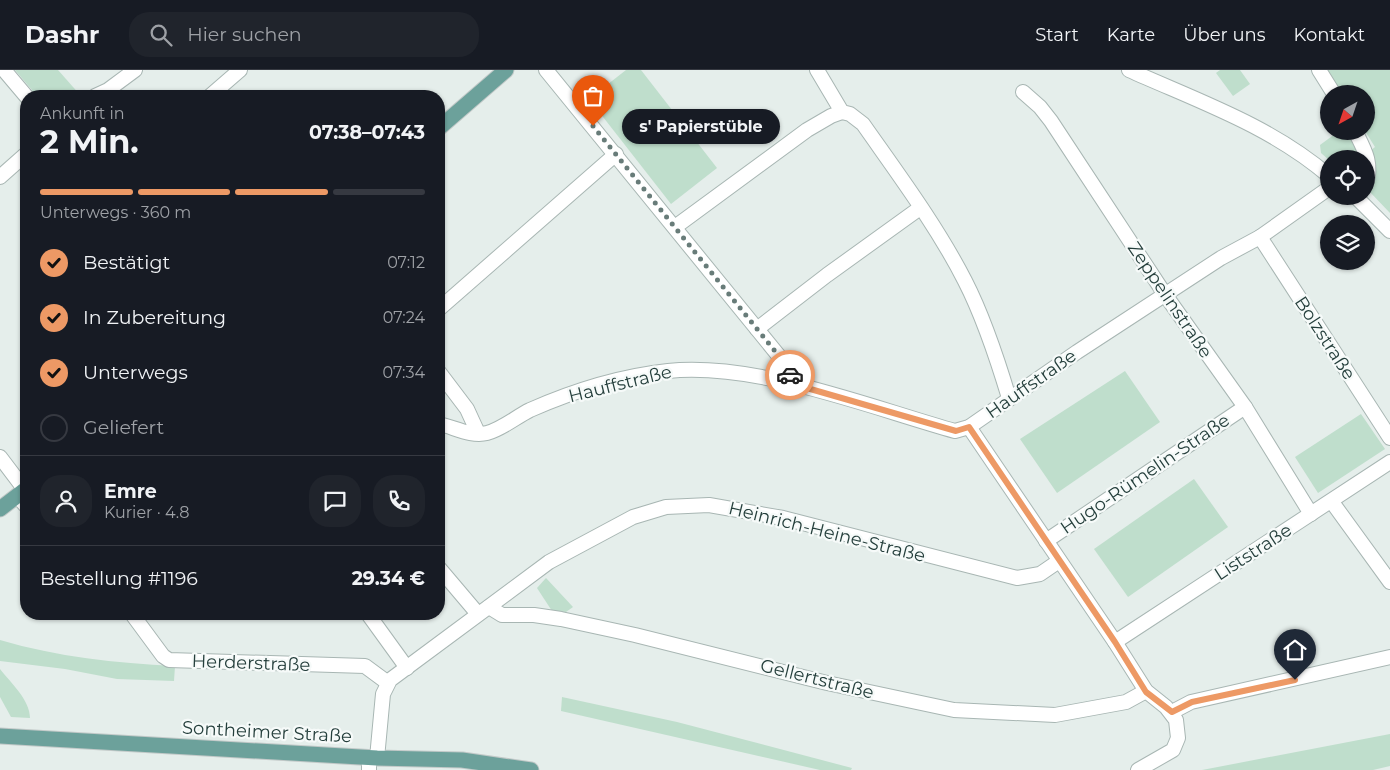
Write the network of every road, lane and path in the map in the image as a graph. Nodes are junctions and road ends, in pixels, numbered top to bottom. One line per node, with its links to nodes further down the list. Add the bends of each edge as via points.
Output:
1 (4, 70): 10 (street)
2 (135, 70): 11 (street)
3 (240, 70): 12 (street)
4 (506, 70): 15 (main road)
5 (546, 70): 16 (street)
6 (817, 70): 14 (street)
7 (1129, 70): 18 (street, via 1242,120 1290,147)
8 (1319, 70): 9 (street)
9 (1328, 85)
10 (21, 90)
11 (108, 90)
12 (217, 90)
13 (1023, 92): 26 (street, Zeppelinstraße, via 1051,121)
14 (842, 112): 22 (street, via 863,124); 23 (street, via 807,130)
15 (445, 123)
16 (616, 154): 23 (street); 27 (street)
17 (20, 159): 19 (street)
18 (1320, 169)
19 (0, 177)
20 (1320, 194): 25 (street, Hauffstraße)
21 (1365, 205): 24 (street)
22 (920, 208): 28 (street); 31 (street, via 968,286)
23 (675, 227): 28 (street)
24 (1390, 232)
25 (1260, 237): 26 (street, Hauffstraße, via 1221,258); 36 (street, Bolzstraße)
26 (1166, 296): 31 (street, Hauffstraße); 32 (street, Zeppelinstraße)
27 (445, 304)
28 (757, 329): 30 (street, via 783,361)
29 (445, 380): 35 (street, via 468,409)
30 (793, 384): 34 (street, Hauffstraße, via 956,431); 35 (street, Hauffstraße, via 730,372 665,371 596,386 536,408 486,433)
31 (1009, 398): 34 (street, Hauffstraße)
32 (1245, 407): 43 (street, Zeppelinstraße); 44 (street, Hugo-Rümelin-Straße)
33 (445, 425): 35 (street)
34 (969, 427): 44 (street)
35 (478, 433)
36 (1390, 438)
37 (0, 457): 39 (street)
38 (1390, 462): 41 (street, Liststraße)
39 (20, 490)
40 (20, 497): 42 (main road)
41 (1332, 502): 43 (street, Liststraße); 47 (street)
42 (0, 509)
43 (1311, 514): 51 (street, Liststraße)
44 (1046, 541): 45 (street)
45 (1059, 560): 48 (street, Heinrich-Heine-Straße, via 1040,574 1017,578 783,518 723,506 679,506 633,517 548,562); 51 (street)
46 (445, 574): 48 (street)
47 (1390, 582)
48 (484, 611): 53 (street, Heinrich-Heine-Straße); 55 (street, Gellertstraße, via 561,619 954,710 1055,715 1126,702)
49 (137, 620): 54 (street, Herderstraße, via 167,659 365,666)
50 (372, 620): 53 (street)
51 (1115, 642): 55 (street)
52 (1390, 657): 56 (street, via 1192,702)
53 (407, 668): 54 (street, Heinrich-Heine-Straße)
54 (388, 683): 58 (street, via 383,694)
55 (1146, 692): 56 (street)
56 (1172, 712): 60 (street, via 1179,729 1176,745 1168,754)
57 (0, 736): 58 (main road, Sontheimer Straße)
58 (372, 762): 59 (main road, Sontheimer Straße, via 462,760)
59 (531, 770)
60 (1138, 770)

